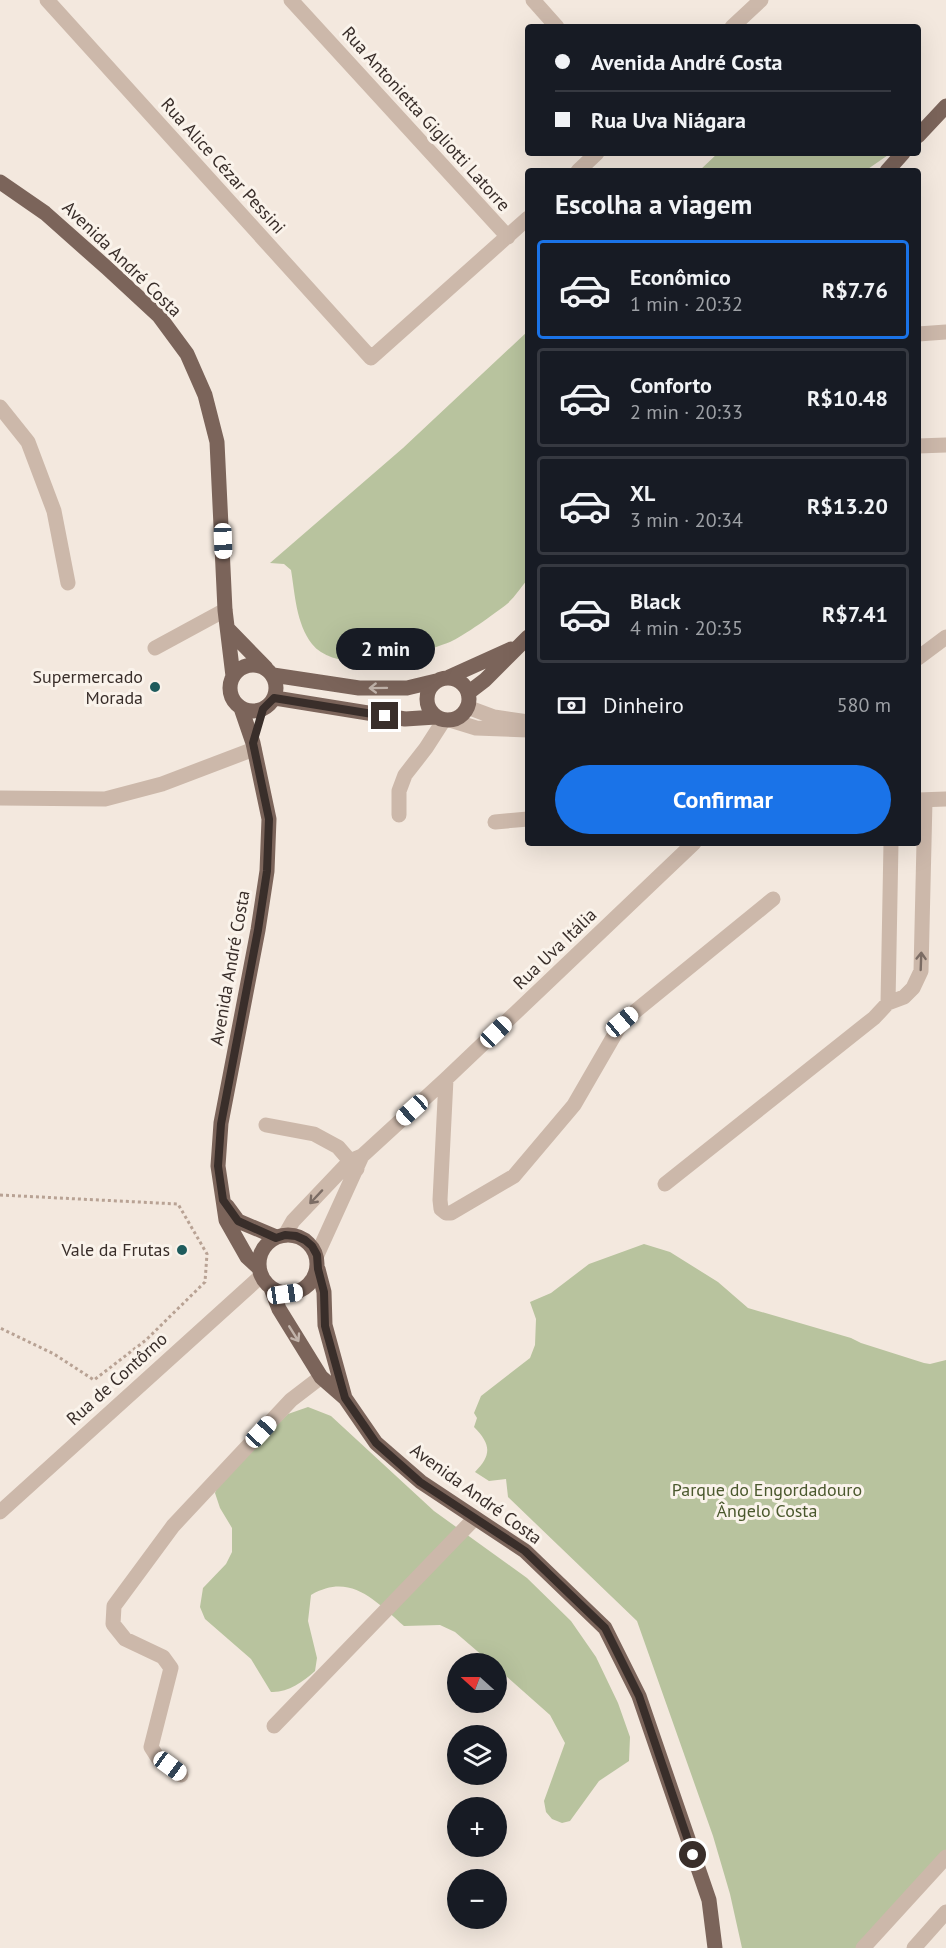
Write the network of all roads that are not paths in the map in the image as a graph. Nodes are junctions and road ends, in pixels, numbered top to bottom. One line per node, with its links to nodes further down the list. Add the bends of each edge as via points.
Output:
1 (47, 0): 15 (street, Rua Alice Cézar Pessini, via 371,358)
2 (291, 0): 15 (street, Rua Antonietta Gigliotti Latorre)
3 (533, 0): 5 (street)
4 (761, 0): 6 (street)
5 (554, 24)
6 (735, 24)
7 (946, 106): 8 (main road)
8 (921, 133)
9 (594, 156): 11 (street)
10 (900, 156): 12 (main road)
11 (581, 168)
12 (890, 168)
13 (0, 182): 22 (main road, Avenida André Costa, via 45,213 107,267 159,316 187,354 205,395 217,442)
14 (525, 221): 15 (street)
15 (508, 237)
16 (946, 332): 17 (street)
17 (921, 334)
18 (0, 407): 21 (street, via 28,442 54,511)
19 (946, 445): 20 (street)
20 (921, 446)
21 (68, 583)
22 (225, 610): 23 (main road, Avenida André Costa); 26 (street)
23 (229, 630): 28 (main road); 29 (main road, Avenida André Costa)
24 (946, 637): 27 (street)
25 (523, 641): 30 (main road); 31 (main road)
26 (155, 648)
27 (921, 656)
28 (271, 673): 29 (main road, via 262,666 245,666); 30 (main road, one-way to 28, via 407,688 359,688); 32 (main road, via 276,682)
29 (233, 676): 33 (main road, via 230,690)
30 (442, 679): 31 (main road, via 461,682); 34 (main road, via 426,699 431,712)
31 (468, 700): 34 (main road, via 463,714); 35 (street, via 494,717)
32 (269, 704): 33 (main road, via 256,711); 34 (main road); 37 (main road, Avenida André Costa)
33 (241, 708): 37 (main road, Avenida André Costa)
34 (443, 719): 36 (street, via 476,728); 41 (street, via 405,775 399,791)
35 (525, 722)
36 (525, 730)
37 (254, 746): 38 (street, via 162,784 105,798); 52 (main road, Avenida André Costa, via 269,819 267,871 221,1124 218,1166)
38 (0, 798)
39 (946, 799): 40 (street)
40 (921, 800): 47 (street, one-way to 40, via 904,997 921,971)
41 (399, 815)
42 (525, 819): 43 (street)
43 (495, 822)
44 (691, 846): 48 (street, Rua Uva Itália)
45 (891, 846): 47 (street)
46 (773, 899): 48 (street, via 622,1022 574,1105 514,1176 451,1213 441,1209 440,1200)
47 (888, 1003): 51 (street)
48 (446, 1079): 50 (street, Rua Uva Itália)
49 (266, 1125): 50 (street, via 314,1134)
50 (356, 1162): 53 (street, Rua Uva Itália, one-way to 53); 54 (street, Rua Uva Itália)
51 (665, 1184)
52 (223, 1200): 53 (main road, via 238,1221); 55 (main road, Avenida André Costa, via 226,1220 247,1257)
53 (281, 1236): 54 (main road, via 305,1240 312,1246); 55 (main road, via 266,1245 260,1255)
54 (317, 1262): 55 (main road, via 312,1282 300,1292 285,1294); 57 (main road, Avenida André Costa, via 324,1292 325,1326)
55 (264, 1277): 56 (main road, Avenida André Costa, one-way to 56); 58 (street, Rua de Contôrno)
56 (321, 1377): 57 (main road, Avenida André Costa); 61 (street, via 291,1400 173,1526 114,1606 113,1624 125,1639 163,1657 171,1668 151,1747 158,1758)
57 (345, 1398): 59 (main road, Avenida André Costa, via 376,1443 420,1482)
58 (0, 1512)
59 (475, 1518): 60 (street); 64 (main road, Avenida André Costa, via 525,1551 605,1628 647,1719 709,1900)
60 (274, 1726)
61 (181, 1774)
62 (946, 1857): 65 (street)
63 (946, 1912): 66 (street)
64 (715, 1948)
65 (863, 1948)
66 (914, 1948)

